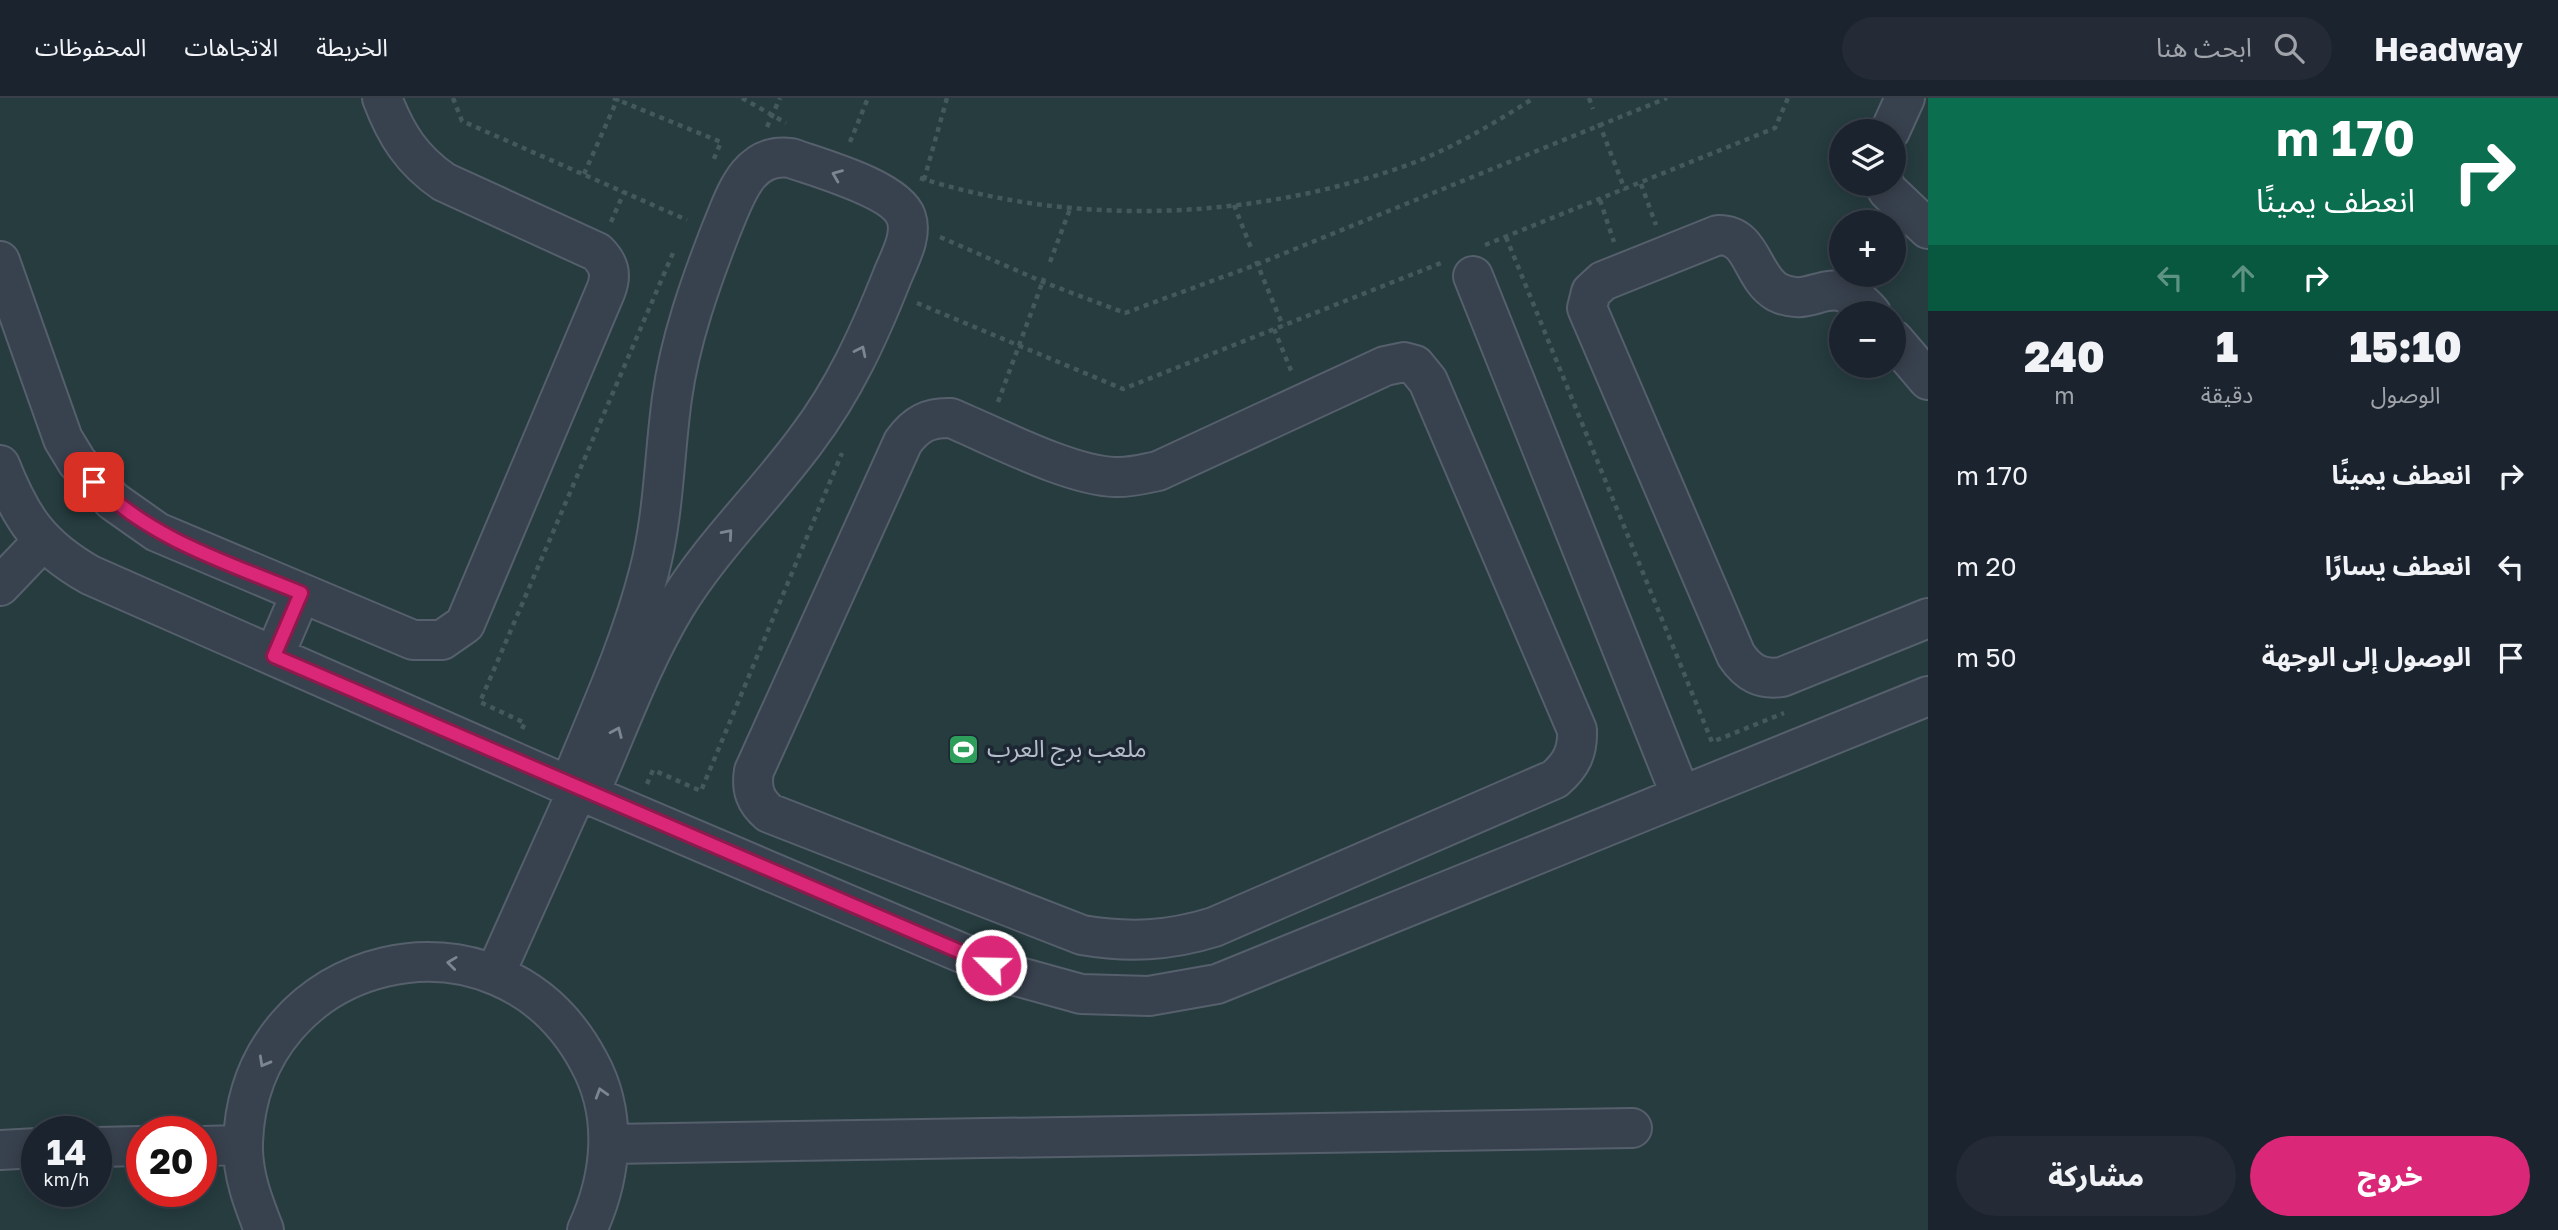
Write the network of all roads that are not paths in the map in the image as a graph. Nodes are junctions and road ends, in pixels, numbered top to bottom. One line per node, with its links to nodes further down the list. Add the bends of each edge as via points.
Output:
1 (382, 98): 15 (lane, via 398,136 426,170 597,252 610,269 610,280 465,624 442,640 414,640)
2 (1905, 98): 3 (lane)
3 (1895, 119)
4 (1893, 196): 5 (lane)
5 (1928, 229)
6 (0, 261): 9 (lane)
7 (1467, 261): 20 (lane)
8 (1861, 301): 16 (lane, via 1844,291 1793,297 1780,294 1761,278 1743,244 1718,235 1603,281 1591,292 1587,308 1736,655 1750,673 1782,677)
9 (7, 302): 15 (lane, via 63,439 113,501 157,532)
10 (1906, 354): 11 (lane)
11 (1928, 380)
12 (0, 465): 13 (lane, via 20,514)
13 (42, 542): 14 (lane); 17 (lane, via 90,575)
14 (0, 586)
15 (301, 593): 17 (lane)
16 (1925, 625)
17 (274, 656): 19 (lane)
18 (1928, 696): 20 (lane)
19 (579, 790): 19 (lane, one-way to 19, via 675,607 722,541 805,441 844,383 874,324 909,233 922,227 889,196 778,156 757,165 738,190 683,344 672,395 658,531 641,603); 24 (lane); 25 (lane)
20 (1681, 796): 23 (lane)
21 (1368, 860): 22 (lane, via 1214,927 1135,942 1082,935); 22 (lane, via 1555,779 1569,764 1577,744 1577,730 1423,372 1405,362 1385,366 1158,471 1136,476 1092,474 951,418 936,417 911,430 754,771 752,784 769,813); 23 (lane)
22 (915, 870): 24 (lane)
23 (1393, 913): 24 (lane, via 1217,984 1149,996 1081,994 1016,976)
24 (892, 923)
25 (495, 974): 27 (lane, one-way to 25, via 606,1107 578,1041 556,1013 527,990); 28 (lane, one-way to 28, via 457,963 417,960 378,967 330,989 308,1004 281,1033 260,1068 247,1105)
26 (1632, 1128): 27 (lane)
27 (610, 1144): 31 (lane, via 604,1188)
28 (243, 1145): 29 (lane); 30 (lane, via 248,1189)
29 (217, 1146)
30 (264, 1230)
31 (587, 1230)

